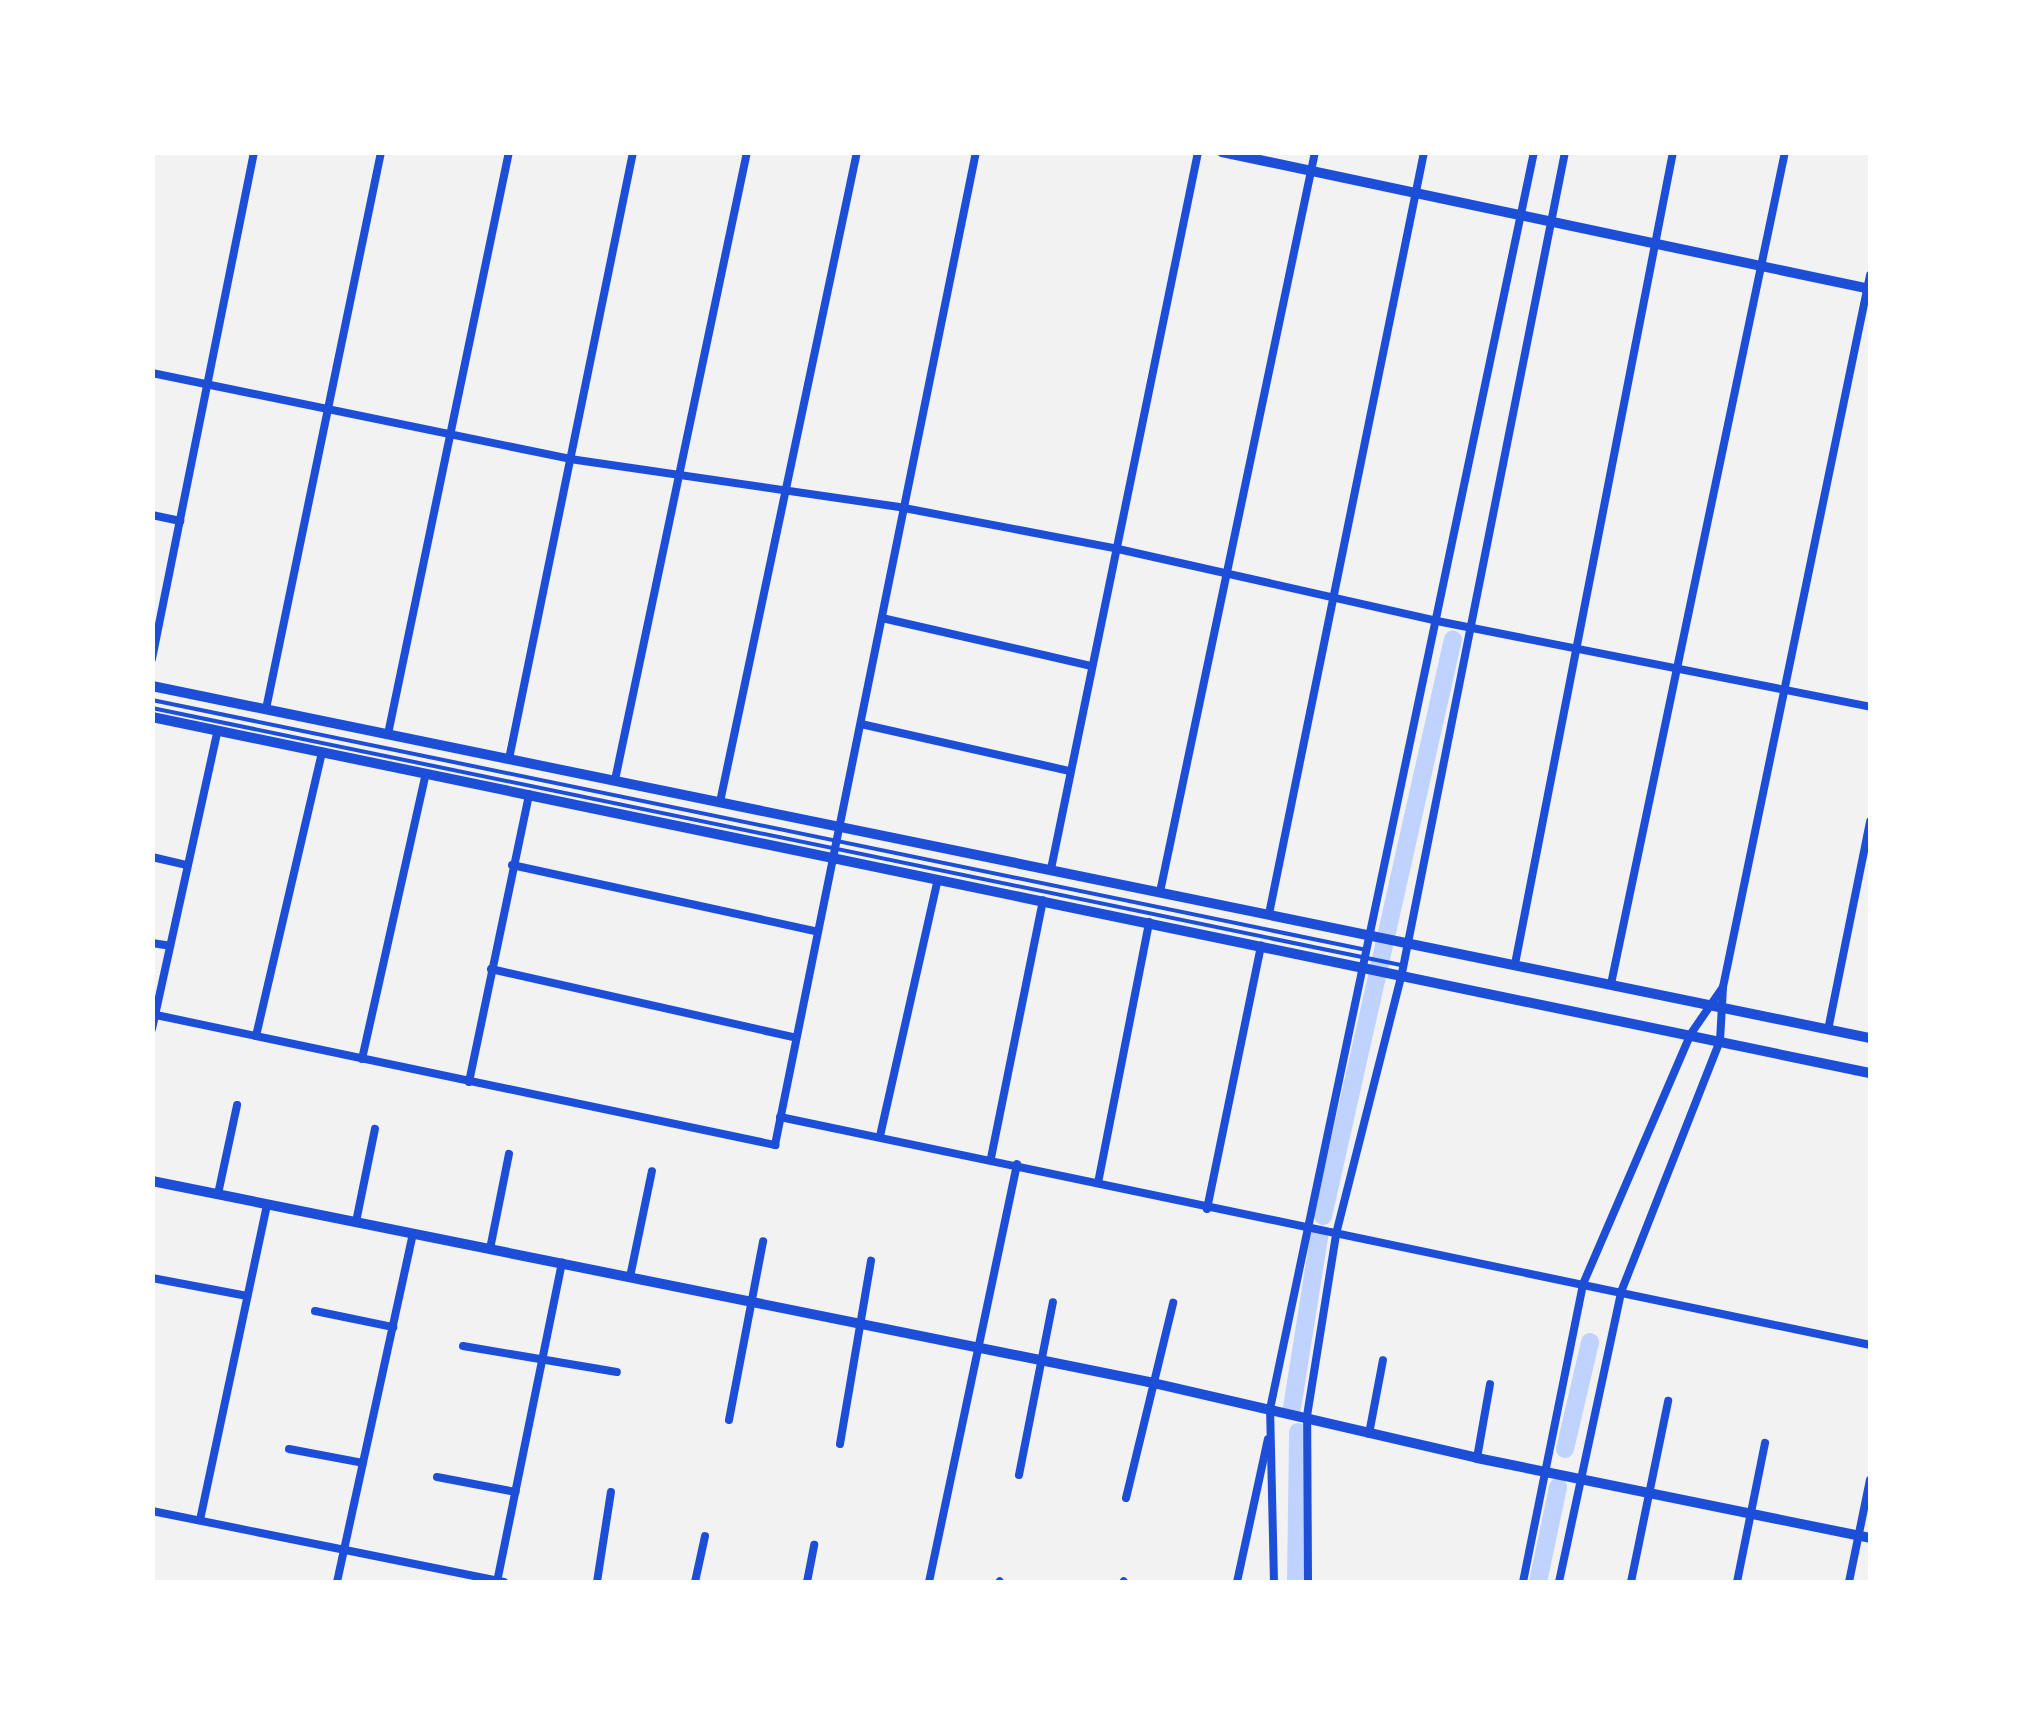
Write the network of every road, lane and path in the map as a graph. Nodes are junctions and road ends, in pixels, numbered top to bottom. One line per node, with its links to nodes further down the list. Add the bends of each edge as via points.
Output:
1 (254, 152): 25 (street)
2 (381, 152): 26 (street)
3 (509, 152): 27 (street)
4 (633, 152): 28 (street)
5 (747, 152): 29 (street)
6 (857, 152): 30 (street)
7 (976, 152): 31 (street)
8 (1198, 152): 34 (street)
9 (1222, 152): 16 (street)
10 (1314, 152): 16 (street)
11 (1424, 152): 17 (street)
12 (1534, 152): 18 (street)
13 (1565, 152): 19 (street)
14 (1673, 152): 20 (street)
15 (1785, 152): 21 (street)
16 (1311, 171): 17 (street); 35 (street)
17 (1416, 193): 18 (street); 36 (street)
18 (1521, 215): 19 (street); 38 (street)
19 (1550, 221): 20 (street); 39 (street)
20 (1654, 243): 21 (street); 40 (street)
21 (1761, 266): 23 (street); 43 (street)
22 (1870, 275): 23 (street)
23 (1869, 288): 45 (street)
24 (152, 373): 25 (street)
25 (208, 384): 26 (street); 33 (street)
26 (329, 410): 27 (street); 49 (street)
27 (452, 435): 28 (street); 53 (street)
28 (570, 460): 29 (street); 55 (street)
29 (679, 474): 30 (street); 58 (street)
30 (786, 490): 31 (street); 60 (street)
31 (904, 508): 34 (street); 37 (street)
32 (152, 515): 33 (street)
33 (180, 521): 41 (street)
34 (1118, 550): 35 (street); 42 (street)
35 (1224, 573): 36 (street); 69 (street)
36 (1330, 597): 38 (street); 71 (street)
37 (882, 618): 42 (street); 51 (street)
38 (1436, 621): 39 (street); 74 (street)
39 (1467, 623): 40 (street); 75 (street)
40 (1577, 646): 43 (street); 80 (street)
41 (152, 659)
42 (1091, 666): 56 (street)
43 (1677, 666): 45 (street); 83 (street)
44 (152, 686): 49 (street)
45 (1785, 689): 47 (street); 84 (street)
46 (152, 700): 63 (lane)
47 (1870, 706)
48 (152, 708): 63 (lane)
49 (266, 709): 53 (street)
50 (152, 716): 52 (street)
51 (861, 724): 56 (street); 62 (street)
52 (218, 730): 54 (street); 65 (street)
53 (388, 734): 55 (street)
54 (322, 752): 57 (street); 91 (street)
55 (509, 759): 58 (street)
56 (1070, 771): 67 (street)
57 (426, 773): 59 (street); 95 (street)
58 (615, 780): 60 (street)
59 (529, 794): 63 (street); 66 (street)
60 (720, 802): 62 (street)
61 (1870, 821): 89 (street)
62 (840, 826): 63 (street); 67 (street)
63 (834, 849): 68 (street); 73 (street); 79 (lane)
64 (152, 857): 65 (street)
65 (186, 864): 77 (street)
66 (512, 865): 73 (street); 81 (street)
67 (1051, 870): 69 (street)
68 (938, 879): 70 (street); 101 (street)
69 (1160, 892): 71 (street)
70 (1043, 900): 72 (street); 103 (street)
71 (1269, 914): 74 (street)
72 (1149, 922): 78 (street); 107 (street)
73 (814, 931): 92 (street)
74 (1371, 935): 75 (street); 79 (street)
75 (1406, 940): 80 (street); 82 (street)
76 (152, 943): 77 (street)
77 (170, 946): 87 (street)
78 (1262, 946): 79 (street); 110 (street)
79 (1367, 959): 82 (street); 112 (street)
80 (1516, 964): 83 (street)
81 (490, 969): 92 (street); 97 (street)
82 (1403, 969): 90 (street); 114 (street)
83 (1611, 984): 85 (street)
84 (1722, 987): 85 (street); 86 (street)
85 (1710, 1006): 86 (street); 90 (street)
86 (1722, 1008): 89 (street); 94 (street)
87 (156, 1015): 88 (street); 91 (street)
88 (152, 1029)
89 (1828, 1030): 93 (street)
90 (1690, 1035): 94 (street); 121 (street)
91 (256, 1036): 95 (street)
92 (794, 1037): 99 (street)
93 (1870, 1038)
94 (1720, 1041): 96 (street); 122 (street)
95 (362, 1059): 97 (street)
96 (1870, 1073)
97 (469, 1082): 99 (street, via 774,1145)
98 (237, 1105): 108 (street)
99 (780, 1118): 101 (street)
100 (375, 1129): 111 (street)
101 (880, 1136): 103 (street)
102 (509, 1154): 116 (street)
103 (991, 1158): 104 (street)
104 (1016, 1164): 107 (street); 132 (street)
105 (652, 1172): 119 (street)
106 (152, 1181): 108 (street)
107 (1098, 1183): 110 (street)
108 (218, 1194): 109 (street)
109 (266, 1204): 111 (street); 123 (street)
110 (1207, 1208): 112 (street)
111 (356, 1222): 113 (street)
112 (1305, 1228): 114 (street); 140 (street)
113 (412, 1233): 116 (street); 129 (street)
114 (1336, 1234): 121 (street); 141 (street)
115 (763, 1242): 124 (street)
116 (490, 1249): 118 (street)
117 (871, 1261): 128 (street)
118 (562, 1264): 119 (street); 133 (street)
119 (630, 1277): 124 (street)
120 (152, 1278): 123 (street)
121 (1583, 1284): 122 (street); 150 (street)
122 (1621, 1292): 130 (street); 152 (street)
123 (246, 1296): 161 (street)
124 (750, 1302): 128 (street); 142 (street)
125 (1054, 1302): 135 (street)
126 (1174, 1303): 137 (street)
127 (314, 1311): 129 (street)
128 (857, 1323): 132 (street); 146 (street)
129 (392, 1328): 149 (street)
130 (1870, 1345)
131 (463, 1346): 133 (street)
132 (980, 1348): 135 (street); 172 (street)
133 (542, 1360): 136 (street); 155 (street)
134 (1384, 1360): 144 (street)
135 (1043, 1361): 137 (street); 151 (street)
136 (617, 1372)
137 (1149, 1382): 140 (street); 158 (street)
138 (1490, 1384): 148 (street)
139 (1668, 1401): 157 (street)
140 (1270, 1409): 141 (street); 143 (street)
141 (1307, 1416): 144 (street); 175 (street)
142 (729, 1420)
143 (1271, 1425): 173 (street); 174 (street)
144 (1369, 1434): 148 (street)
145 (1766, 1443): 160 (street)
146 (840, 1444)
147 (289, 1449): 149 (street)
148 (1477, 1458): 150 (street)
149 (363, 1464): 166 (street)
150 (1547, 1470): 152 (street); 176 (street)
151 (1019, 1474)
152 (1584, 1476): 157 (street); 177 (street)
153 (436, 1477): 155 (street)
154 (1870, 1480): 162 (street)
155 (516, 1492): 168 (street)
156 (611, 1492): 169 (street)
157 (1650, 1492): 160 (street); 178 (street)
158 (1126, 1498)
159 (152, 1510): 161 (street)
160 (1750, 1512): 162 (street); 179 (street)
161 (200, 1520): 166 (street)
162 (1858, 1535): 164 (street); 180 (street)
163 (704, 1536): 170 (street)
164 (1870, 1538)
165 (814, 1545): 171 (street)
166 (343, 1550): 167 (street); 168 (street)
167 (337, 1582)
168 (500, 1582)
169 (597, 1582)
170 (694, 1582)
171 (807, 1582)
172 (929, 1582)
173 (1237, 1582)
174 (1274, 1582)
175 (1308, 1582)
176 (1522, 1582)
177 (1559, 1582)
178 (1631, 1582)
179 (1737, 1582)
180 (1849, 1582)

